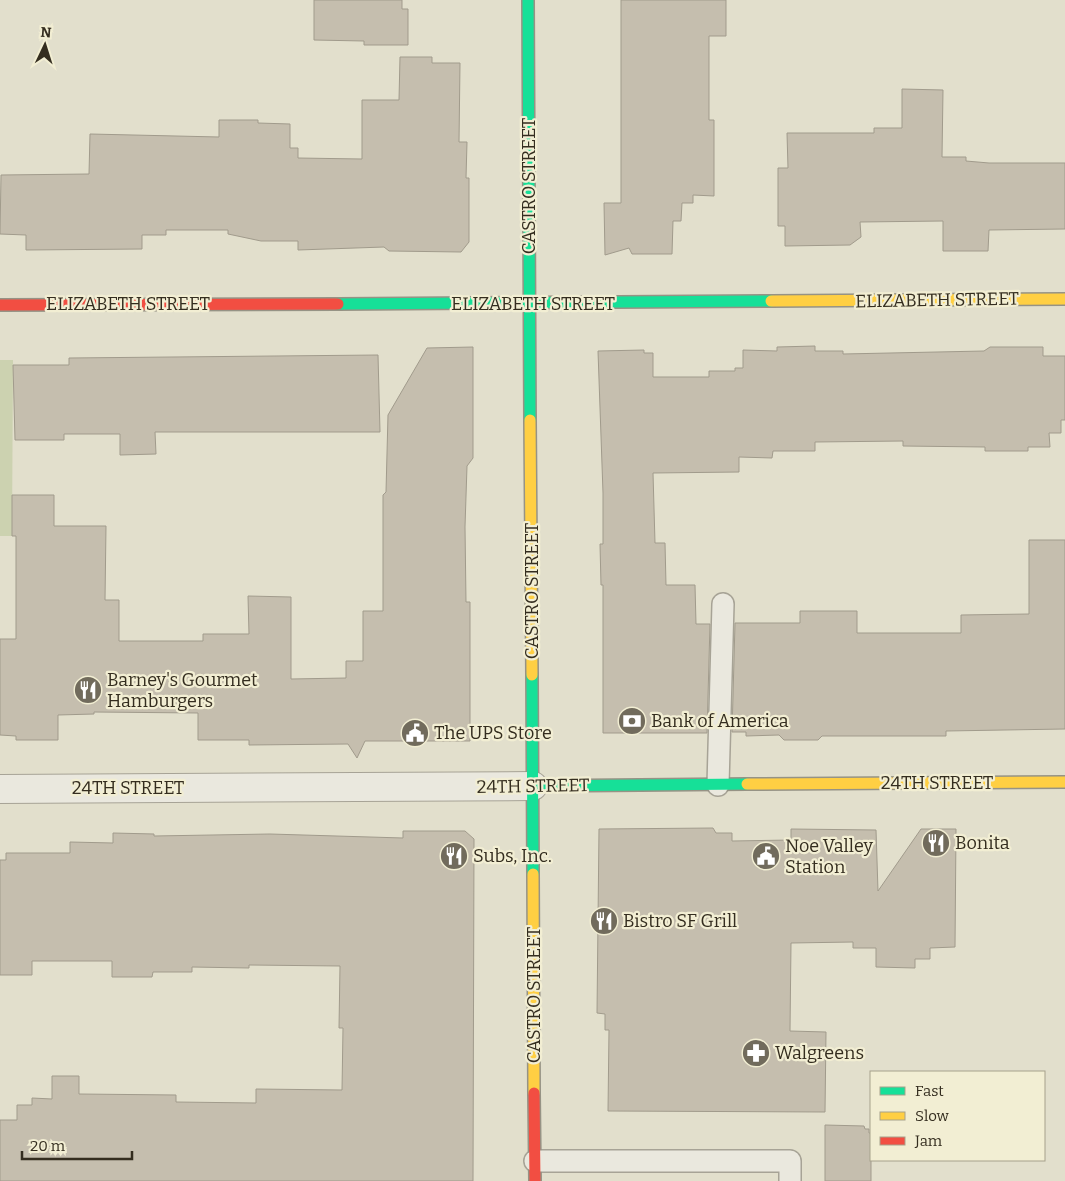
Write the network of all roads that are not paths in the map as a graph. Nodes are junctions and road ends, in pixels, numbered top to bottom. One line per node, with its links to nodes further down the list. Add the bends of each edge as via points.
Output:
1 (528, 0): 3 (street, CASTRO STREET)
2 (1065, 299): 3 (street, ELIZABETH STREET)
3 (530, 304): 4 (street, ELIZABETH STREET); 8 (street, CASTRO STREET)
4 (0, 305)
5 (723, 604): 7 (lane)
6 (1065, 782): 7 (street, 24TH STREET)
7 (718, 785): 8 (street, 24TH STREET)
8 (533, 786): 9 (street, 24TH STREET); 10 (street, CASTRO STREET)
9 (0, 789)
10 (535, 1171): 11 (lane, via 790,1161)
11 (790, 1181)

